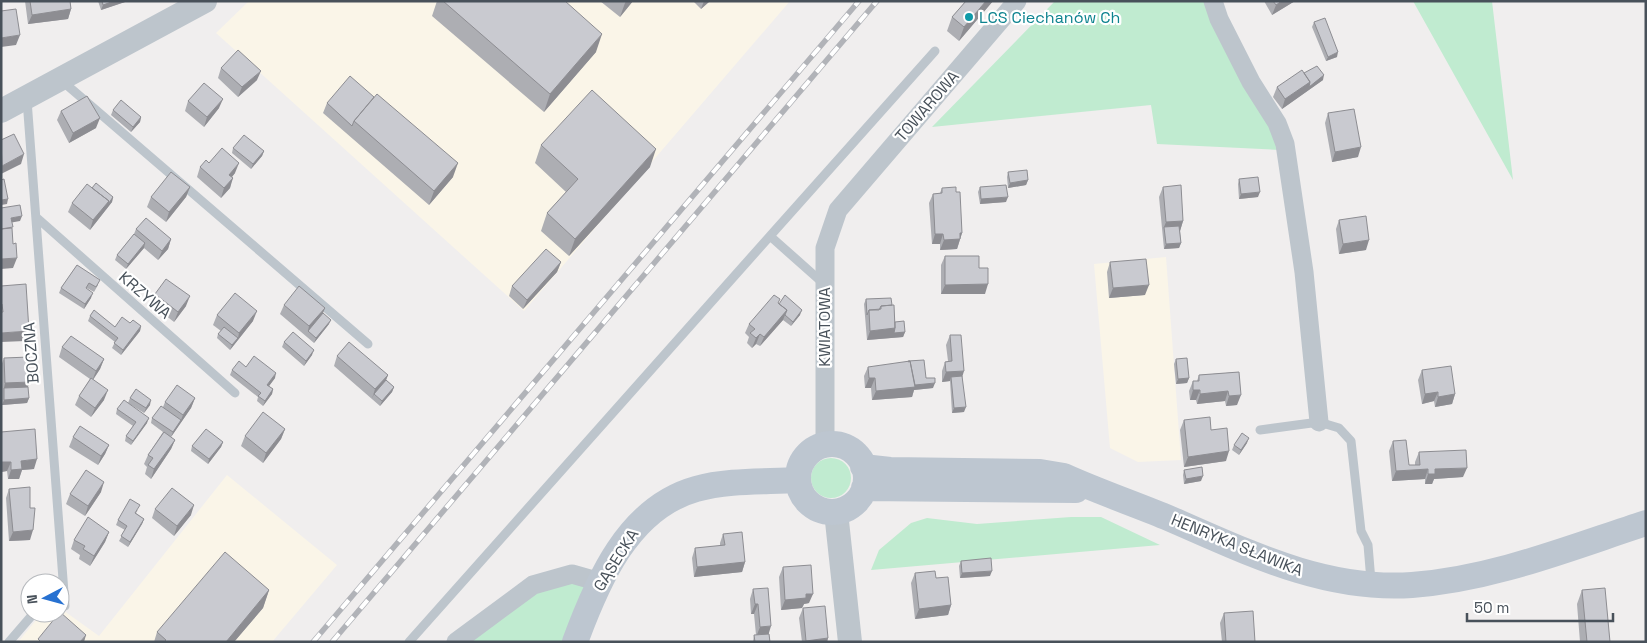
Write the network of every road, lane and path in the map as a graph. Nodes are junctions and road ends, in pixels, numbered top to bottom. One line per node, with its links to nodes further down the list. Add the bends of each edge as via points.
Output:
1 (205, 1): 5 (street)
2 (1017, 1): 8 (street, TOWAROWA)
3 (1213, 1): 14 (street, via 1223,27 1251,82 1277,123 1285,144 1304,272)
4 (935, 51): 10 (lane)
5 (60, 79): 6 (street); 12 (lane)
6 (27, 97): 7 (street); 9 (lane, BOCZNA)
7 (1, 111)
8 (838, 210): 11 (street, KWIATOWA, via 824,248)
9 (36, 218): 13 (lane, KRZYWA); 21 (lane, BOCZNA)
10 (770, 236): 11 (lane); 26 (lane)
11 (824, 284): 16 (street, KWIATOWA)
12 (368, 344)
13 (235, 393)
14 (1319, 422): 15 (lane); 23 (lane, via 1339,428 1351,441 1361,531 1368,545)
15 (1260, 430)
16 (825, 445): 17 (main road, via 834,444 852,451); 18 (main road, via 808,454 802,462)
17 (864, 477): 19 (main road, via 855,502); 23 (main road, HENRYKA SŁAWIKA, via 890,470 1040,472 1064,476 1279,565 1328,579)
18 (798, 480): 19 (main road, via 804,498 811,505); 22 (main road, GĄSECKA, via 730,483 703,488 663,505 633,528)
19 (836, 512): 29 (street)
20 (1646, 523): 23 (main road, HENRYKA SŁAWIKA, via 1513,567 1455,580 1411,585)
21 (61, 573)
22 (600, 582): 27 (street, via 572,574 533,585); 28 (main road, GĄSECKA)
23 (1371, 584)
24 (25, 623): 25 (lane)
25 (9, 642)
26 (409, 642)
27 (456, 642)
28 (575, 642)
29 (850, 642)

